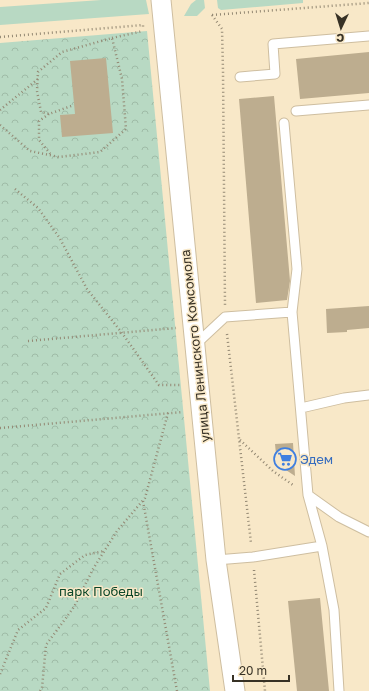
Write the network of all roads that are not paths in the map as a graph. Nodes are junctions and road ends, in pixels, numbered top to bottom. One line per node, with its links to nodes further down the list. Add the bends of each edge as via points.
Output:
1 (161, 0): 8 (street, улица Ленинского Комсомола)
2 (369, 36): 3 (lane, via 273,44 275,74)
3 (240, 77)
4 (369, 105): 5 (lane)
5 (296, 111)
6 (284, 123): 7 (lane, via 297,269)
7 (292, 312): 8 (lane, via 225,317); 10 (lane)
8 (195, 345): 14 (street, улица Ленинского Комсомола)
9 (369, 395): 10 (lane)
10 (301, 408): 11 (lane)
11 (308, 495): 12 (lane, via 339,517); 13 (lane)
12 (369, 532)
13 (322, 546): 14 (lane); 16 (lane, via 334,610)
14 (216, 560): 15 (street, улица Ленинского Комсомола)
15 (235, 691)
16 (339, 691)

